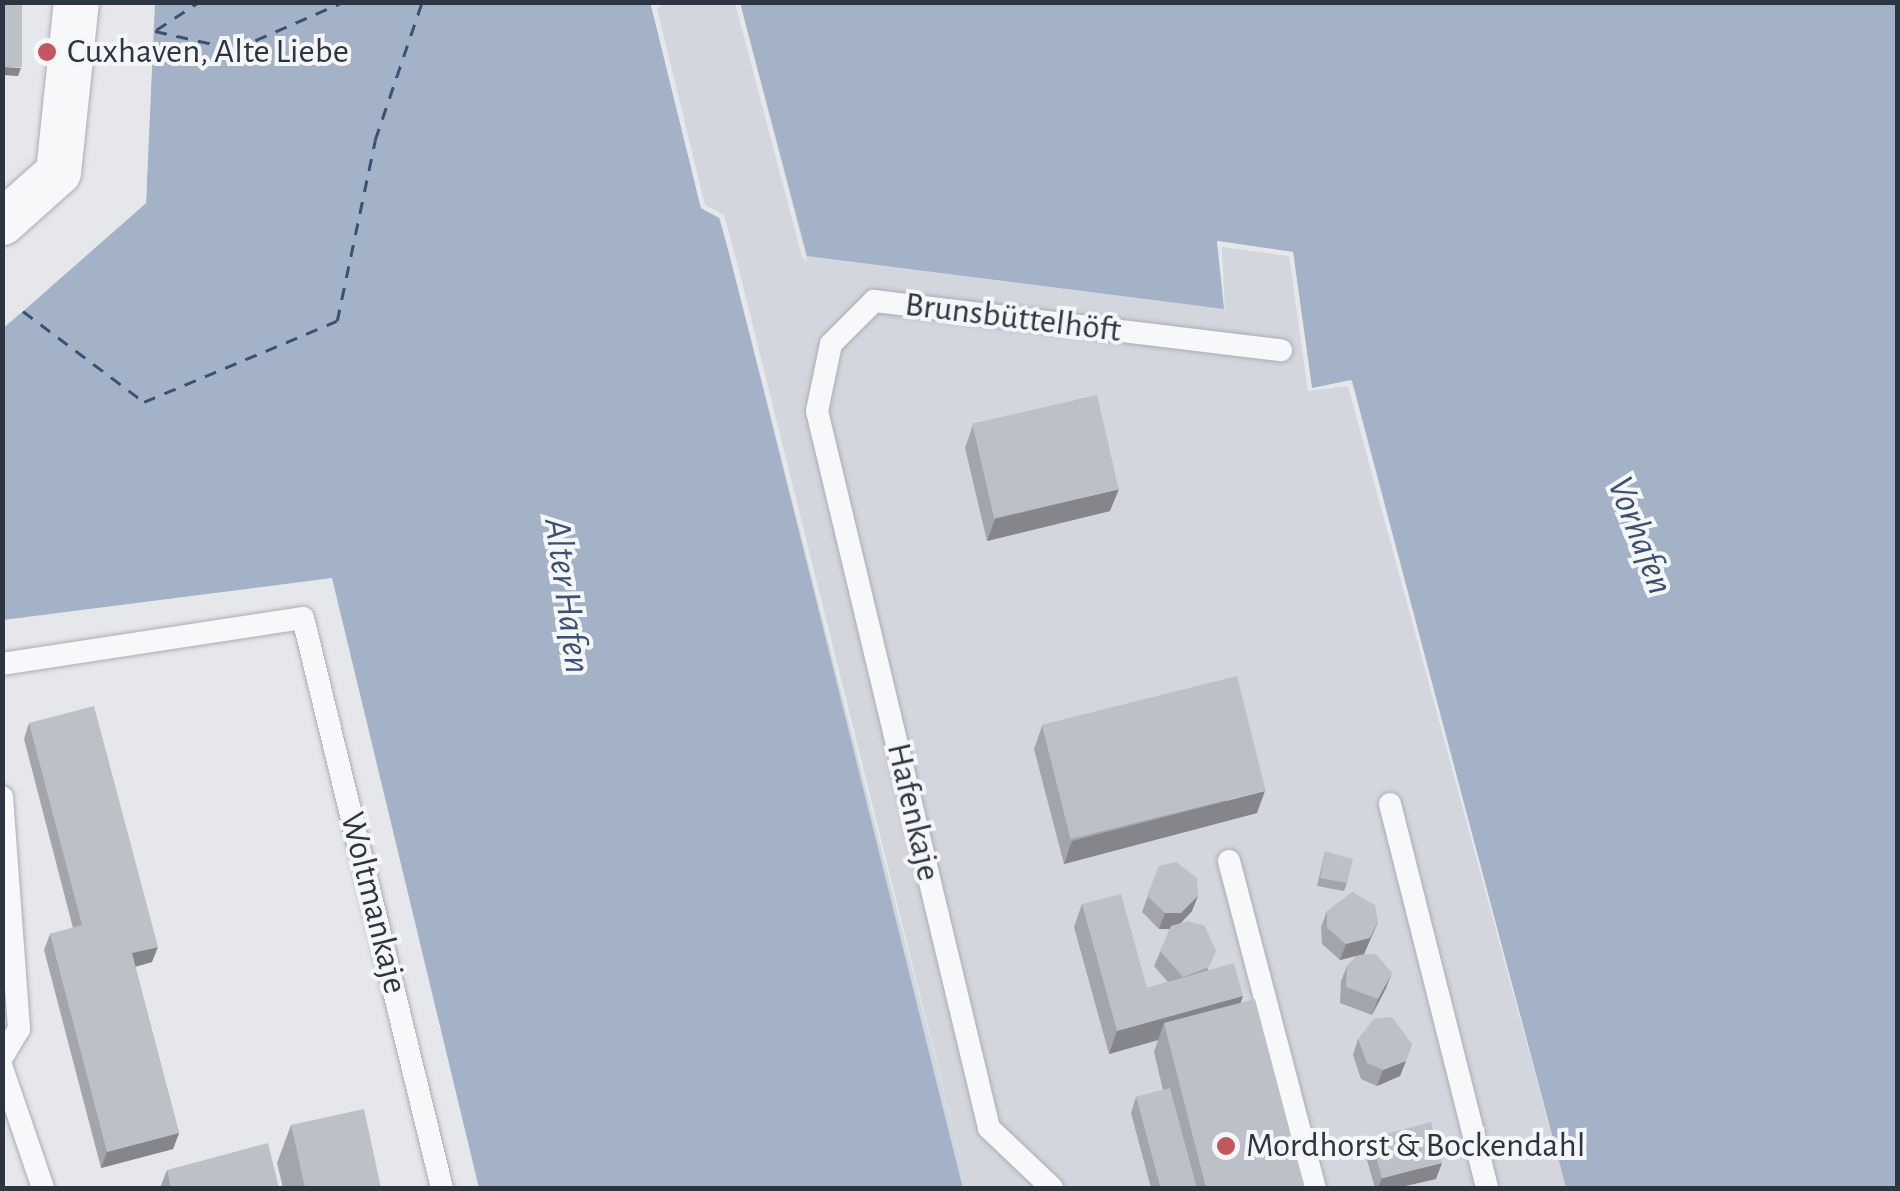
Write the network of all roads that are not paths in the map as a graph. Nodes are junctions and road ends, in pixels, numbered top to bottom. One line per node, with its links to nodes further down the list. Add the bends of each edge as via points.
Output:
1 (76, 2): 2 (street, via 58,172)
2 (2, 222)
3 (1281, 350): 4 (lane, Brunsbüttelhöft, via 874,301 831,344)
4 (817, 411): 13 (lane, Hafenkaje, via 988,1128)
5 (2, 664): 12 (lane, Woltmankaje, via 304,618)
6 (2, 797): 9 (lane, via 20,1029)
7 (1390, 804): 15 (lane)
8 (1230, 861): 14 (lane)
9 (2, 1057)
10 (2, 1068): 11 (lane)
11 (43, 1188)
12 (442, 1188)
13 (1052, 1188)
14 (1315, 1188)
15 (1487, 1188)

